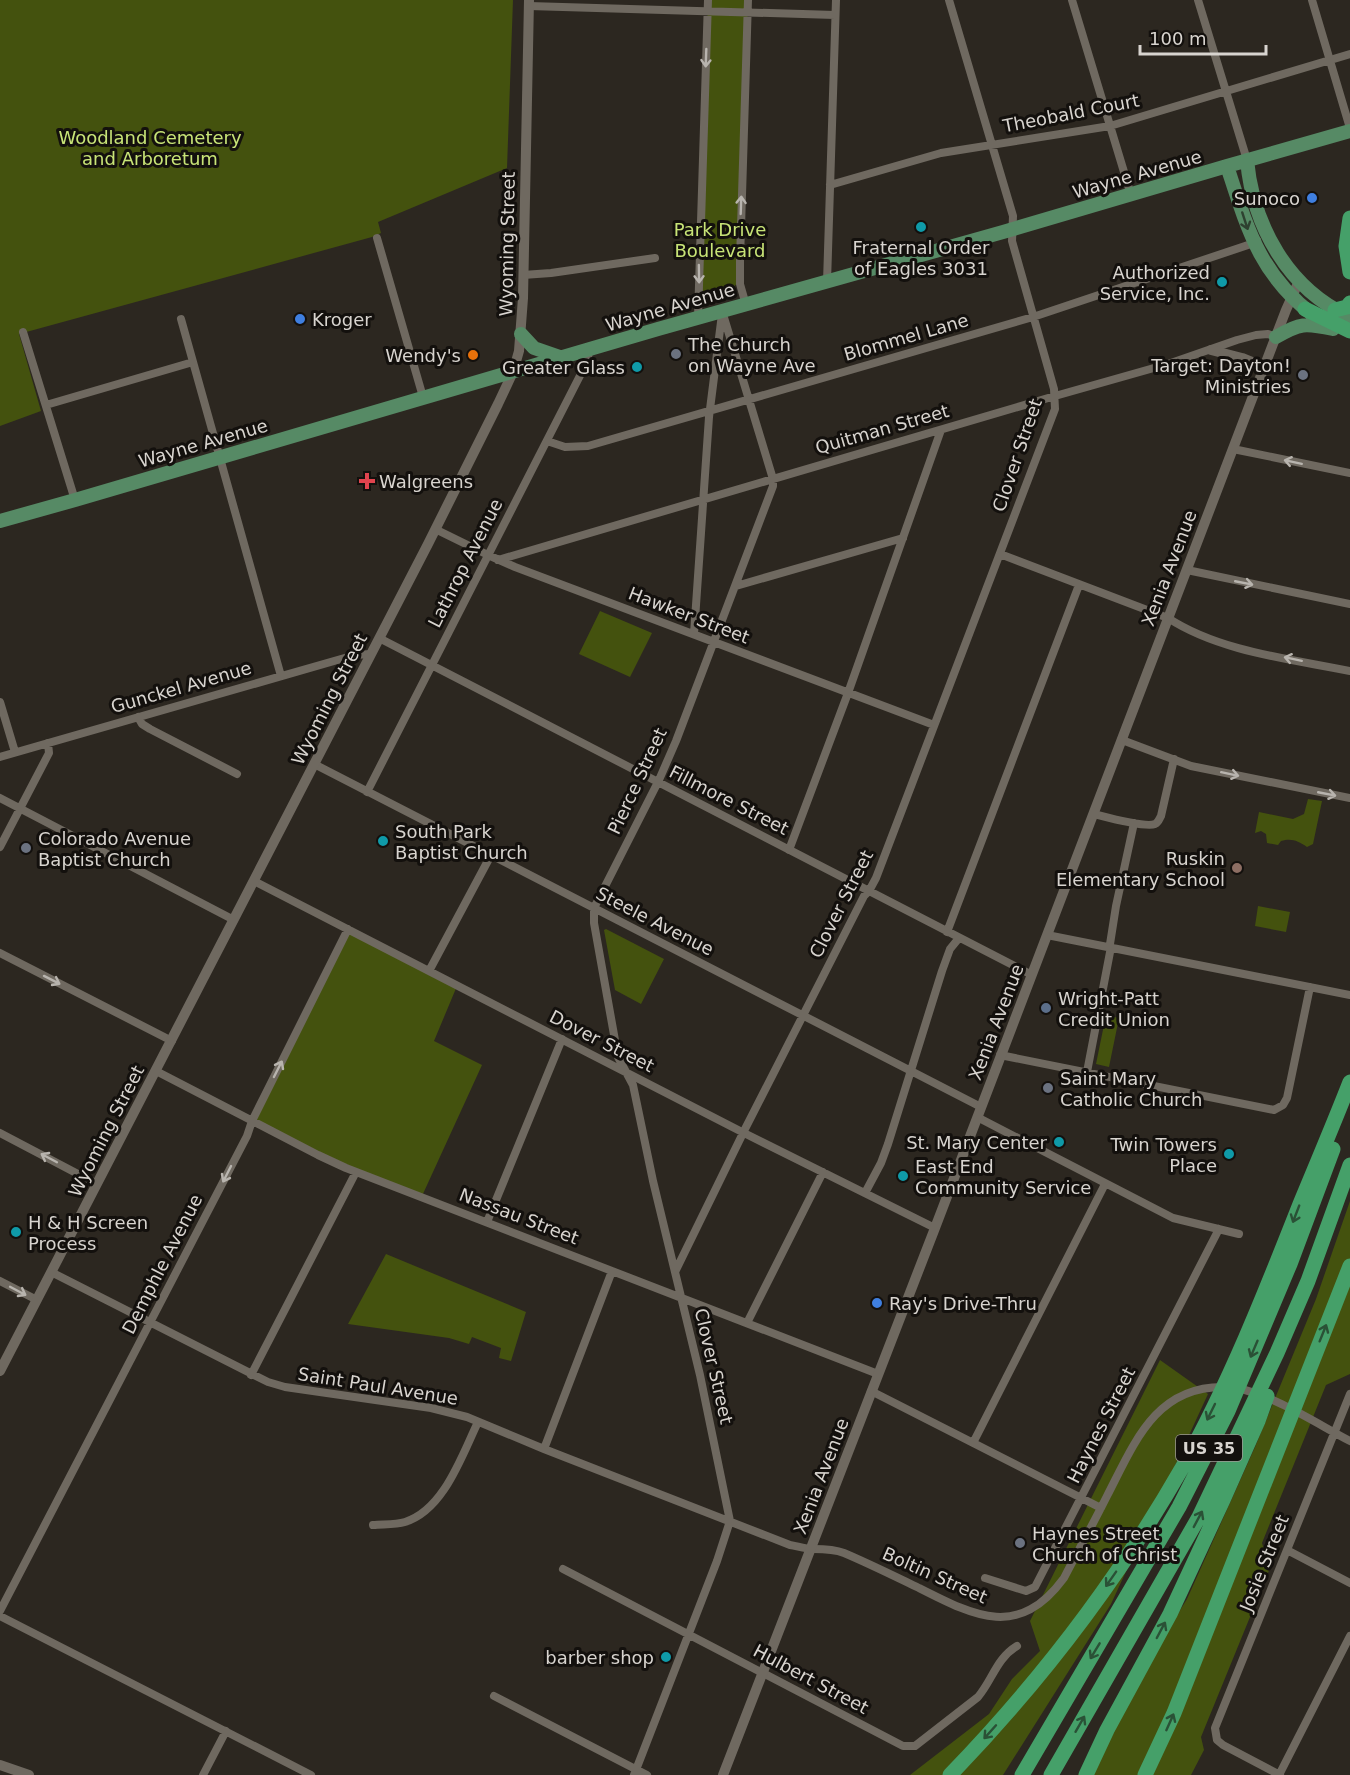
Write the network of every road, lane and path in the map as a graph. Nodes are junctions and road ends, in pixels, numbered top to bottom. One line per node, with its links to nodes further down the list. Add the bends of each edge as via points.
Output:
1 (708, 0): 9 (street)
2 (748, 0): 10 (street)
3 (836, 0): 11 (street)
4 (949, 0): 17 (street, Clover Street)
5 (1072, 0): 15 (street)
6 (1198, 0): 14 (street)
7 (1312, 0): 13 (street)
8 (529, 3): 9 (street); 29 (street, Wyoming Street)
9 (708, 11): 10 (street); 40 (street, one-way to 40)
10 (748, 13): 11 (street); 34 (street, one-way to 10, via 740,284 740,260)
11 (835, 15): 20 (street)
12 (1350, 54): 13 (street, Theobald Court)
13 (1330, 59): 14 (street, Theobald Court); 16 (street)
14 (1226, 92): 15 (street, Theobald Court); 18 (street)
15 (1110, 126): 17 (street, Theobald Court); 21 (street)
16 (1350, 130): 18 (main road, Wayne Avenue)
17 (992, 145): 20 (street, Theobald Court, via 941,153); 23 (street, Clover Street, via 1013,216)
18 (1247, 160): 19 (main road, Wayne Avenue); 24 (main road, via 1248,178)
19 (1227, 166): 21 (main road, Wayne Avenue); 26 (main road, one-way to 26)
20 (830, 185): 31 (street)
21 (1131, 195): 23 (main road, Wayne Avenue)
22 (1350, 218): 28 (highway, via 1346,246)
23 (1013, 229): 31 (main road, Wayne Avenue); 38 (street, Clover Street, via 1012,241)
24 (1266, 231): 26 (street, Blommel Lane); 30 (main road, via 1277,254)
25 (377, 238): 55 (street)
26 (1254, 243): 32 (main road, via 1270,272); 38 (street, Blommel Lane)
27 (655, 258): 29 (street)
28 (1350, 272)
29 (523, 275): 45 (street, Wyoming Street)
30 (1299, 281): 32 (street, Xenia Avenue); 36 (main road)
31 (826, 282): 34 (main road, Wayne Avenue)
32 (1292, 297): 35 (main road); 46 (street, Xenia Avenue)
33 (1350, 303): 36 (highway)
34 (746, 305): 37 (main road, Wayne Avenue)
35 (1305, 309): 42 (main road); 43 (highway)
36 (1335, 310): 39 (main road)
37 (722, 311): 40 (main road, Wayne Avenue); 56 (street, Pierce Street); 58 (street)
38 (1033, 317): 54 (street, Clover Street); 56 (street, Blommel Lane)
39 (1350, 317)
40 (698, 318): 48 (main road, Wayne Avenue)
41 (181, 319): 51 (street)
42 (1333, 329): 46 (main road, via 1300,324); 47 (main road)
43 (1350, 331)
44 (23, 332): 57 (street)
45 (520, 334): 50 (main road, via 534,348); 53 (street, Wyoming Street)
46 (1276, 337): 49 (street, Quitman Street, via 1256,335); 52 (street, Xenia Avenue)
47 (1350, 339)
48 (585, 350): 50 (main road, Wayne Avenue); 60 (street, Lathrop Avenue, via 589,353 586,364)
49 (1211, 350): 52 (street); 54 (street, Quitman Street)
50 (560, 357): 53 (main road, Wayne Avenue)
51 (193, 362): 57 (street); 62 (street)
52 (1264, 367): 61 (street, Xenia Avenue)
53 (513, 372): 55 (main road, Wayne Avenue); 68 (street, Wyoming Street)
54 (1055, 396): 59 (street, Quitman Street); 70 (street, Clover Street, via 1055,409)
55 (423, 397): 62 (main road, Wayne Avenue)
56 (749, 399): 58 (street, Blommel Lane); 64 (street, Pierce Street)
57 (46, 405): 66 (street)
58 (710, 411): 60 (street, Blommel Lane, via 588,446 565,447); 65 (street)
59 (941, 430): 64 (street, Quitman Street); 69 (street)
60 (547, 441): 71 (street, Lathrop Avenue)
61 (1233, 449): 63 (street, one-way to 61); 73 (street, Xenia Avenue)
62 (219, 458): 66 (main road, Wayne Avenue); 84 (street)
63 (1350, 473)
64 (772, 478): 65 (street, Quitman Street); 75 (street, Pierce Street, via 773,486)
65 (704, 499): 72 (street, Quitman Street); 78 (street)
66 (75, 500): 67 (main road, Wayne Avenue)
67 (0, 521)
68 (435, 529): 71 (street, Hawker Street); 79 (street, Wyoming Street)
69 (903, 538): 75 (street); 85 (street)
70 (1000, 554): 74 (street); 88 (street, Clover Street)
71 (488, 555): 72 (street, Hawker Street); 82 (street, Lathrop Avenue)
72 (498, 560): 78 (street, Hawker Street)
73 (1186, 570): 76 (street, one-way to 76); 77 (street, Xenia Avenue)
74 (1080, 585): 77 (street); 111 (street)
75 (736, 586): 80 (street, Pierce Street)
76 (1350, 604)
77 (1168, 618): 83 (street, one-way to 77, via 1233,646); 89 (street, Xenia Avenue)
78 (694, 634): 80 (street, Hawker Street)
79 (379, 638): 81 (street, Wyoming Street); 82 (street, Fillmore Street)
80 (713, 641): 85 (street, Hawker Street); 96 (street, Pierce Street)
81 (371, 654): 84 (street, Gunckel Avenue); 94 (street, Wyoming Street)
82 (431, 665): 96 (street, Fillmore Street); 97 (street, Lathrop Avenue)
83 (1350, 671)
84 (280, 676): 87 (street, Gunckel Avenue)
85 (848, 693): 88 (street, Hawker Street); 104 (street)
86 (0, 702): 91 (street)
87 (138, 717): 90 (street, Gunckel Avenue); 95 (street, via 150,729)
88 (934, 725): 107 (street, Clover Street)
89 (1122, 740): 93 (street); 101 (street, Xenia Avenue)
90 (48, 743): 91 (street, Gunckel Avenue); 100 (street, via 49,753)
91 (15, 752): 92 (street, Gunckel Avenue)
92 (0, 757)
93 (1174, 759): 99 (street, one-way to 99, via 1191,766); 102 (street, via 1160,820 1153,824)
94 (314, 764): 97 (street, Steele Avenue); 106 (street, Wyoming Street)
95 (237, 774)
96 (658, 782): 104 (street, Fillmore Street); 108 (street, Pierce Street)
97 (367, 792): 105 (street, Steele Avenue)
98 (0, 798): 100 (street)
99 (1350, 798)
100 (20, 808): 103 (street); 109 (street)
101 (1094, 814): 102 (street); 112 (street, Xenia Avenue)
102 (1134, 823): 114 (street)
103 (0, 847)
104 (789, 850): 107 (street, Fillmore Street)
105 (491, 855): 108 (street, Steele Avenue); 116 (street)
106 (254, 881): 109 (street, Wyoming Street); 110 (street, Dover Street)
107 (869, 891): 111 (street, Fillmore Street); 120 (street, Clover Street)
108 (594, 908): 120 (street, Steele Avenue); 125 (street, via 618,1057)
109 (234, 920): 122 (street, Wyoming Street)
110 (348, 929): 116 (street, Dover Street); 131 (street, Demphle Avenue, one-way to 110)
111 (947, 932): 113 (street, Fillmore Street)
112 (1047, 935): 114 (street); 117 (street, Xenia Avenue)
113 (959, 938): 117 (street, Fillmore Street); 126 (street, via 942,971)
114 (1111, 947): 118 (street); 127 (street)
115 (0, 953): 122 (street, one-way to 122)
116 (429, 971): 121 (street, Dover Street)
117 (1032, 975): 123 (street, Xenia Avenue)
118 (1310, 987): 119 (street); 127 (street, via 1287,1098 1274,1110)
119 (1347, 994)
120 (802, 1015): 126 (street, Steele Avenue); 133 (street, Clover Street)
121 (562, 1039): 125 (street, Dover Street); 140 (street)
122 (171, 1041): 124 (street, Wyoming Street)
123 (1000, 1055): 127 (street); 130 (street, Xenia Avenue)
124 (156, 1071): 131 (street, Nassau Street); 137 (street, Wyoming Street)
125 (625, 1071): 133 (street, Dover Street); 147 (street, via 633,1085)
126 (912, 1071): 130 (street, Steele Avenue); 139 (street, via 881,1163)
127 (1087, 1072)
128 (1350, 1082): 188 (highway, one-way to 188, via 1266,1293 1182,1467 1070,1638)
129 (1350, 1098): 189 (highway, US 35, one-way to 189, via 1294,1254 1228,1411 1179,1507)
130 (979, 1112): 138 (street, Steele Avenue); 141 (street, Xenia Avenue)
131 (252, 1121): 135 (street, Nassau Street); 152 (street, Demphle Avenue, one-way to 152)
132 (0, 1133): 137 (street, one-way to 132)
133 (744, 1133): 136 (street, Dover Street); 147 (street, Clover Street)
134 (1350, 1165): 149 (highway, US 35)
135 (356, 1172): 140 (street, Nassau Street); 156 (street)
136 (823, 1172): 139 (street, Dover Street); 153 (street)
137 (98, 1184): 146 (street, Wyoming Street)
138 (1105, 1184): 142 (street, Steele Avenue, via 1173,1218); 162 (street)
139 (865, 1193): 141 (street, Dover Street)
140 (487, 1222): 145 (street, Nassau Street)
141 (935, 1228): 155 (street, Xenia Avenue)
142 (1219, 1229): 143 (street, Steele Avenue); 164 (street, Haynes Street)
143 (1239, 1234)
144 (1350, 1266): 192 (highway, one-way to 144, via 1174,1713)
145 (612, 1271): 150 (street, Nassau Street); 163 (street)
146 (51, 1272): 151 (street, Wyoming Street); 152 (street, Saint Paul Avenue)
147 (675, 1272): 150 (street, Clover Street)
148 (0, 1281): 151 (street, one-way to 151)
149 (1308, 1281): 190 (highway, US 35, one-way to 149, via 1198,1518); 191 (highway, one-way to 149, via 1170,1614 1223,1500 1258,1421)
150 (681, 1298): 153 (street, Nassau Street); 166 (street, Clover Street)
151 (37, 1300): 154 (street, Wyoming Street)
152 (150, 1323): 156 (street, Saint Paul Avenue); 173 (street, Demphle Avenue)
153 (747, 1323): 155 (street, Nassau Street)
154 (0, 1371)
155 (878, 1374): 157 (street, Xenia Avenue)
156 (251, 1375): 159 (street, Saint Paul Avenue, via 285,1387 431,1408)
157 (871, 1391): 162 (street); 168 (street, Xenia Avenue)
158 (1350, 1394): 160 (street, Josie Street)
159 (478, 1422): 163 (street, Saint Paul Avenue); 167 (street, via 438,1498 404,1522)
160 (1334, 1433): 161 (street, Boltin Street); 165 (street, Boltin Street, via 1247,1390 1222,1386 1195,1390 1175,1399 1152,1417); 169 (street, Josie Street)
161 (1350, 1441)
162 (973, 1443): 164 (street)
163 (544, 1449): 166 (street, Saint Paul Avenue)
164 (1082, 1498): 165 (street); 171 (street, Haynes Street, via 1035,1587 1026,1591)
165 (1101, 1508): 168 (street, Boltin Street, via 1055,1590 1033,1609 1009,1617 995,1618 948,1604 841,1551)
166 (730, 1521): 168 (street, Saint Paul Avenue); 175 (street, Clover Street)
167 (373, 1525)
168 (810, 1549): 178 (street, Xenia Avenue)
169 (1287, 1550): 172 (street); 193 (street, Josie Street, via 1215,1728 1220,1743)
170 (563, 1569): 175 (street, Hulbert Street)
171 (985, 1578)
172 (1350, 1582)
173 (0, 1611)
174 (0, 1616): 180 (street)
175 (688, 1634): 178 (street, Hulbert Street); 182 (street, Clover Street)
176 (1350, 1636): 193 (street)
177 (1017, 1646): 178 (street, Hulbert Street, via 998,1663 978,1697 909,1747)
178 (763, 1673): 187 (street, Xenia Avenue)
179 (494, 1696): 182 (street)
180 (226, 1731): 184 (street); 185 (street)
181 (0, 1765): 183 (street)
182 (635, 1772): 186 (street)
183 (29, 1775)
184 (203, 1775)
185 (311, 1775)
186 (647, 1775)
187 (723, 1775)
188 (950, 1775)
189 (1022, 1775)
190 (1050, 1775)
191 (1086, 1775)
192 (1145, 1775)
193 (1279, 1775)

